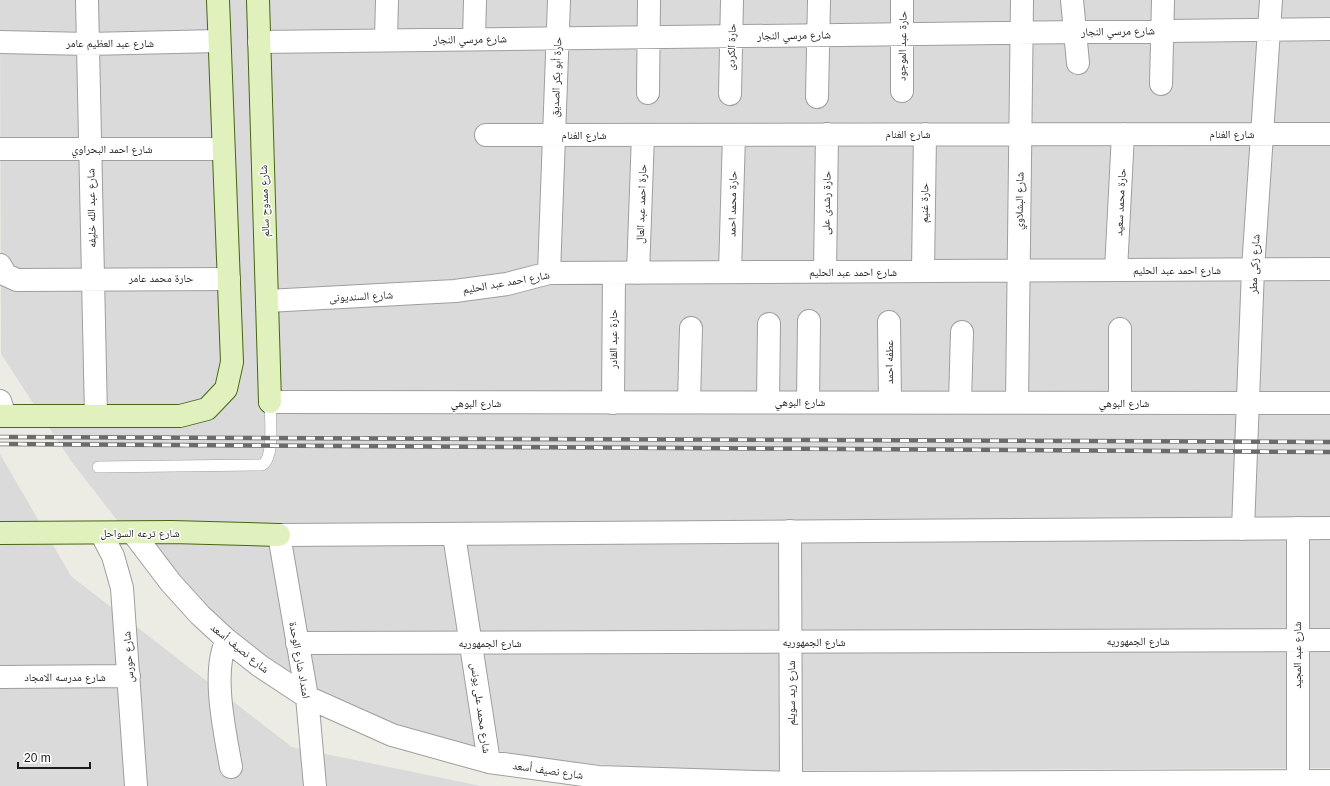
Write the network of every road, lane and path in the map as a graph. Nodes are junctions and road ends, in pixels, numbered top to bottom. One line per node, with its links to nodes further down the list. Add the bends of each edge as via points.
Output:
1 (87, 0): 30 (street, شارع عبد الله خليفه)
2 (218, 0): 28 (main road)
3 (258, 0): 29 (main road, شارع ممدوح سالم)
4 (387, 0): 26 (street)
5 (475, 0): 25 (street)
6 (559, 0): 24 (street, حارة أبو بكر الصديق)
7 (649, 0): 23 (street)
8 (732, 0): 22 (street, حارة الكردى)
9 (819, 0): 21 (street)
10 (902, 0): 20 (street, حارة عبد الموجود)
11 (1022, 0): 19 (street, شارع البشلاوي)
12 (1072, 0): 18 (street)
13 (1163, 0): 17 (street)
14 (1271, 0): 15 (street, شارع زكى مطر)
15 (1269, 29): 16 (street, شارع مرسي النجار); 17 (street, شارع مرسي النجار); 41 (street, شارع زكى مطر)
16 (1330, 29)
17 (1163, 30): 18 (street, شارع مرسي النجار); 32 (street)
18 (1075, 31): 19 (street, شارع مرسي النجار); 31 (street)
19 (1022, 32): 20 (street, شارع مرسي النجار); 39 (street, شارع البشلاوي)
20 (902, 33): 21 (street, شارع مرسي النجار); 33 (street, حارة عبد الموجود)
21 (818, 34): 22 (street, شارع مرسي النجار); 36 (street)
22 (732, 36): 23 (street, شارع مرسي النجار); 35 (street, حارة الكردى)
23 (648, 37): 24 (street, شارع مرسي النجار); 34 (street)
24 (557, 38): 25 (street, شارع مرسي النجار); 44 (street, حارة أبو بكر الصديق)
25 (474, 39): 26 (street, شارع مرسي النجار)
26 (386, 40): 29 (street, شارع مرسي النجار)
27 (0, 42): 30 (street, شارع عبد العظيم عامر)
28 (219, 42): 30 (street, شارع عبد العظيم عامر); 49 (main road)
29 (259, 42): 64 (main road, شارع ممدوح سالم)
30 (88, 44): 48 (street, شارع عبد الله خليفه)
31 (1078, 63)
32 (1162, 84)
33 (902, 91)
34 (648, 93)
35 (730, 94)
36 (817, 97)
37 (827, 134): 38 (street, شارع الغنام); 46 (street, شارع الغنام); 57 (street, حارة رشدى على)
38 (925, 134): 39 (street, شارع الغنام); 55 (street, حارة غنيم)
39 (1020, 134): 40 (street, شارع الغنام); 53 (street, شارع البشلاوي)
40 (1123, 134): 41 (street, شارع الغنام); 54 (street, حارة محمد سعيد)
41 (1262, 134): 42 (street, شارع الغنام); 51 (street, شارع زكى مطر)
42 (1330, 134)
43 (486, 135): 44 (street, شارع الغنام)
44 (553, 135): 45 (street, شارع الغنام); 58 (street, حارة أبو بكر الصديق)
45 (643, 135): 46 (street, شارع الغنام); 59 (street, حارة احمد عبد العال)
46 (734, 135): 56 (street, حارة محمد احمد)
47 (0, 149): 48 (street, شارع احمد البحراوي)
48 (90, 149): 49 (street, شارع احمد البحراوي); 61 (street, شارع عبد الله خليفه)
49 (223, 149): 62 (main road)
50 (0, 265): 61 (street, حارة محمد عامر, via 6,275 17,280)
51 (1253, 269): 52 (street, شارع احمد عبد الحليم); 54 (street, شارع احمد عبد الحليم); 80 (street, شارع زكى مطر)
52 (1330, 269)
53 (1018, 270): 54 (street, شارع احمد عبد الحليم); 55 (street, شارع احمد عبد الحليم); 77 (street, شارع البشلاوي)
54 (1116, 270)
55 (923, 271): 57 (street, شارع احمد عبد الحليم)
56 (730, 272): 57 (street, شارع احمد عبد الحليم); 59 (street, شارع احمد عبد الحليم)
57 (825, 272)
58 (549, 273): 60 (street, شارع احمد عبد الحليم); 63 (street, شارع احمد عبد الحليم, via 507,284)
59 (638, 273): 60 (street, شارع احمد عبد الحليم)
60 (614, 274): 79 (street, حارة عبد القادر)
61 (93, 278): 62 (street, حارة محمد عامر); 83 (street, شارع عبد الله خليفه)
62 (229, 279): 83 (main road, via 232,362 226,389 207,409 180,416)
63 (455, 291): 64 (street, شارع السنديونى)
64 (267, 301): 71 (main road, شارع ممدوح سالم)
65 (809, 321): 74 (street)
66 (889, 322): 75 (street, عطفه احمد)
67 (769, 324): 73 (street)
68 (691, 328): 72 (street)
69 (1120, 329): 78 (street)
70 (962, 332): 76 (street)
71 (270, 402): 79 (street, شارع البوهي); 84 (lane, via 269,458 262,465)
72 (689, 402): 73 (street, شارع البوهي); 79 (street, شارع البوهي)
73 (768, 402): 74 (street, شارع البوهي)
74 (808, 402): 75 (street, شارع البوهي)
75 (890, 402): 76 (street, شارع البوهي)
76 (960, 402): 77 (street, شارع البوهي)
77 (1017, 402): 78 (street, شارع البوهي)
78 (1120, 402): 80 (street, شارع البوهي)
79 (613, 403)
80 (1248, 403): 81 (street, شارع البوهي); 87 (street, شارع زكى مطر)
81 (1330, 403)
82 (2, 411): 83 (main road)
83 (96, 416)
84 (98, 467)
85 (1298, 528): 86 (street); 87 (street); 96 (street, شارع عبد المجيد)
86 (1330, 528)
87 (1243, 529): 88 (street)
88 (790, 531): 93 (street); 97 (street, شارع زيد سويلم)
89 (0, 533): 90 (main road, شارع ترعه السواحل)
90 (100, 533): 91 (main road, شارع ترعه السواحل); 100 (street, شارع حورس, via 113,556 122,588)
91 (133, 533): 92 (main road, شارع ترعه السواحل); 94 (street, شارع نصيف أسعد, via 171,583)
92 (279, 536): 93 (street); 99 (street, امتداد شارع الوحدة)
93 (454, 536): 98 (street, شارع محمد على يونس)
94 (227, 640): 102 (street, شارع نصيف أسعد, via 260,666); 104 (street, via 220,692 222,721)
95 (1330, 640): 96 (street, شارع الجمهوريه)
96 (1297, 641): 97 (street, شارع الجمهوريه); 105 (street, شارع عبد المجيد)
97 (790, 642): 98 (street, شارع الجمهوريه); 108 (street, شارع زيد سويلم)
98 (471, 643): 99 (street, شارع الجمهوريه); 103 (street, شارع محمد على يونس)
99 (297, 644): 102 (street, امتداد شارع الوحدة)
100 (129, 676): 101 (street, شارع مدرسه الامجاد); 109 (street, شارع حورس)
101 (0, 677)
102 (307, 697): 103 (street, شارع نصيف أسعد, via 392,735); 110 (street, امتداد شارع الوحدة)
103 (488, 762): 107 (street, شارع نصيف أسعد, via 598,777)
104 (231, 767)
105 (1298, 781): 106 (street, شارع نصيف أسعد); 108 (street, شارع نصيف أسعد)
106 (1330, 781)
107 (660, 782): 108 (street, شارع نصيف أسعد)
108 (791, 783)
109 (136, 786)
110 (315, 786)

